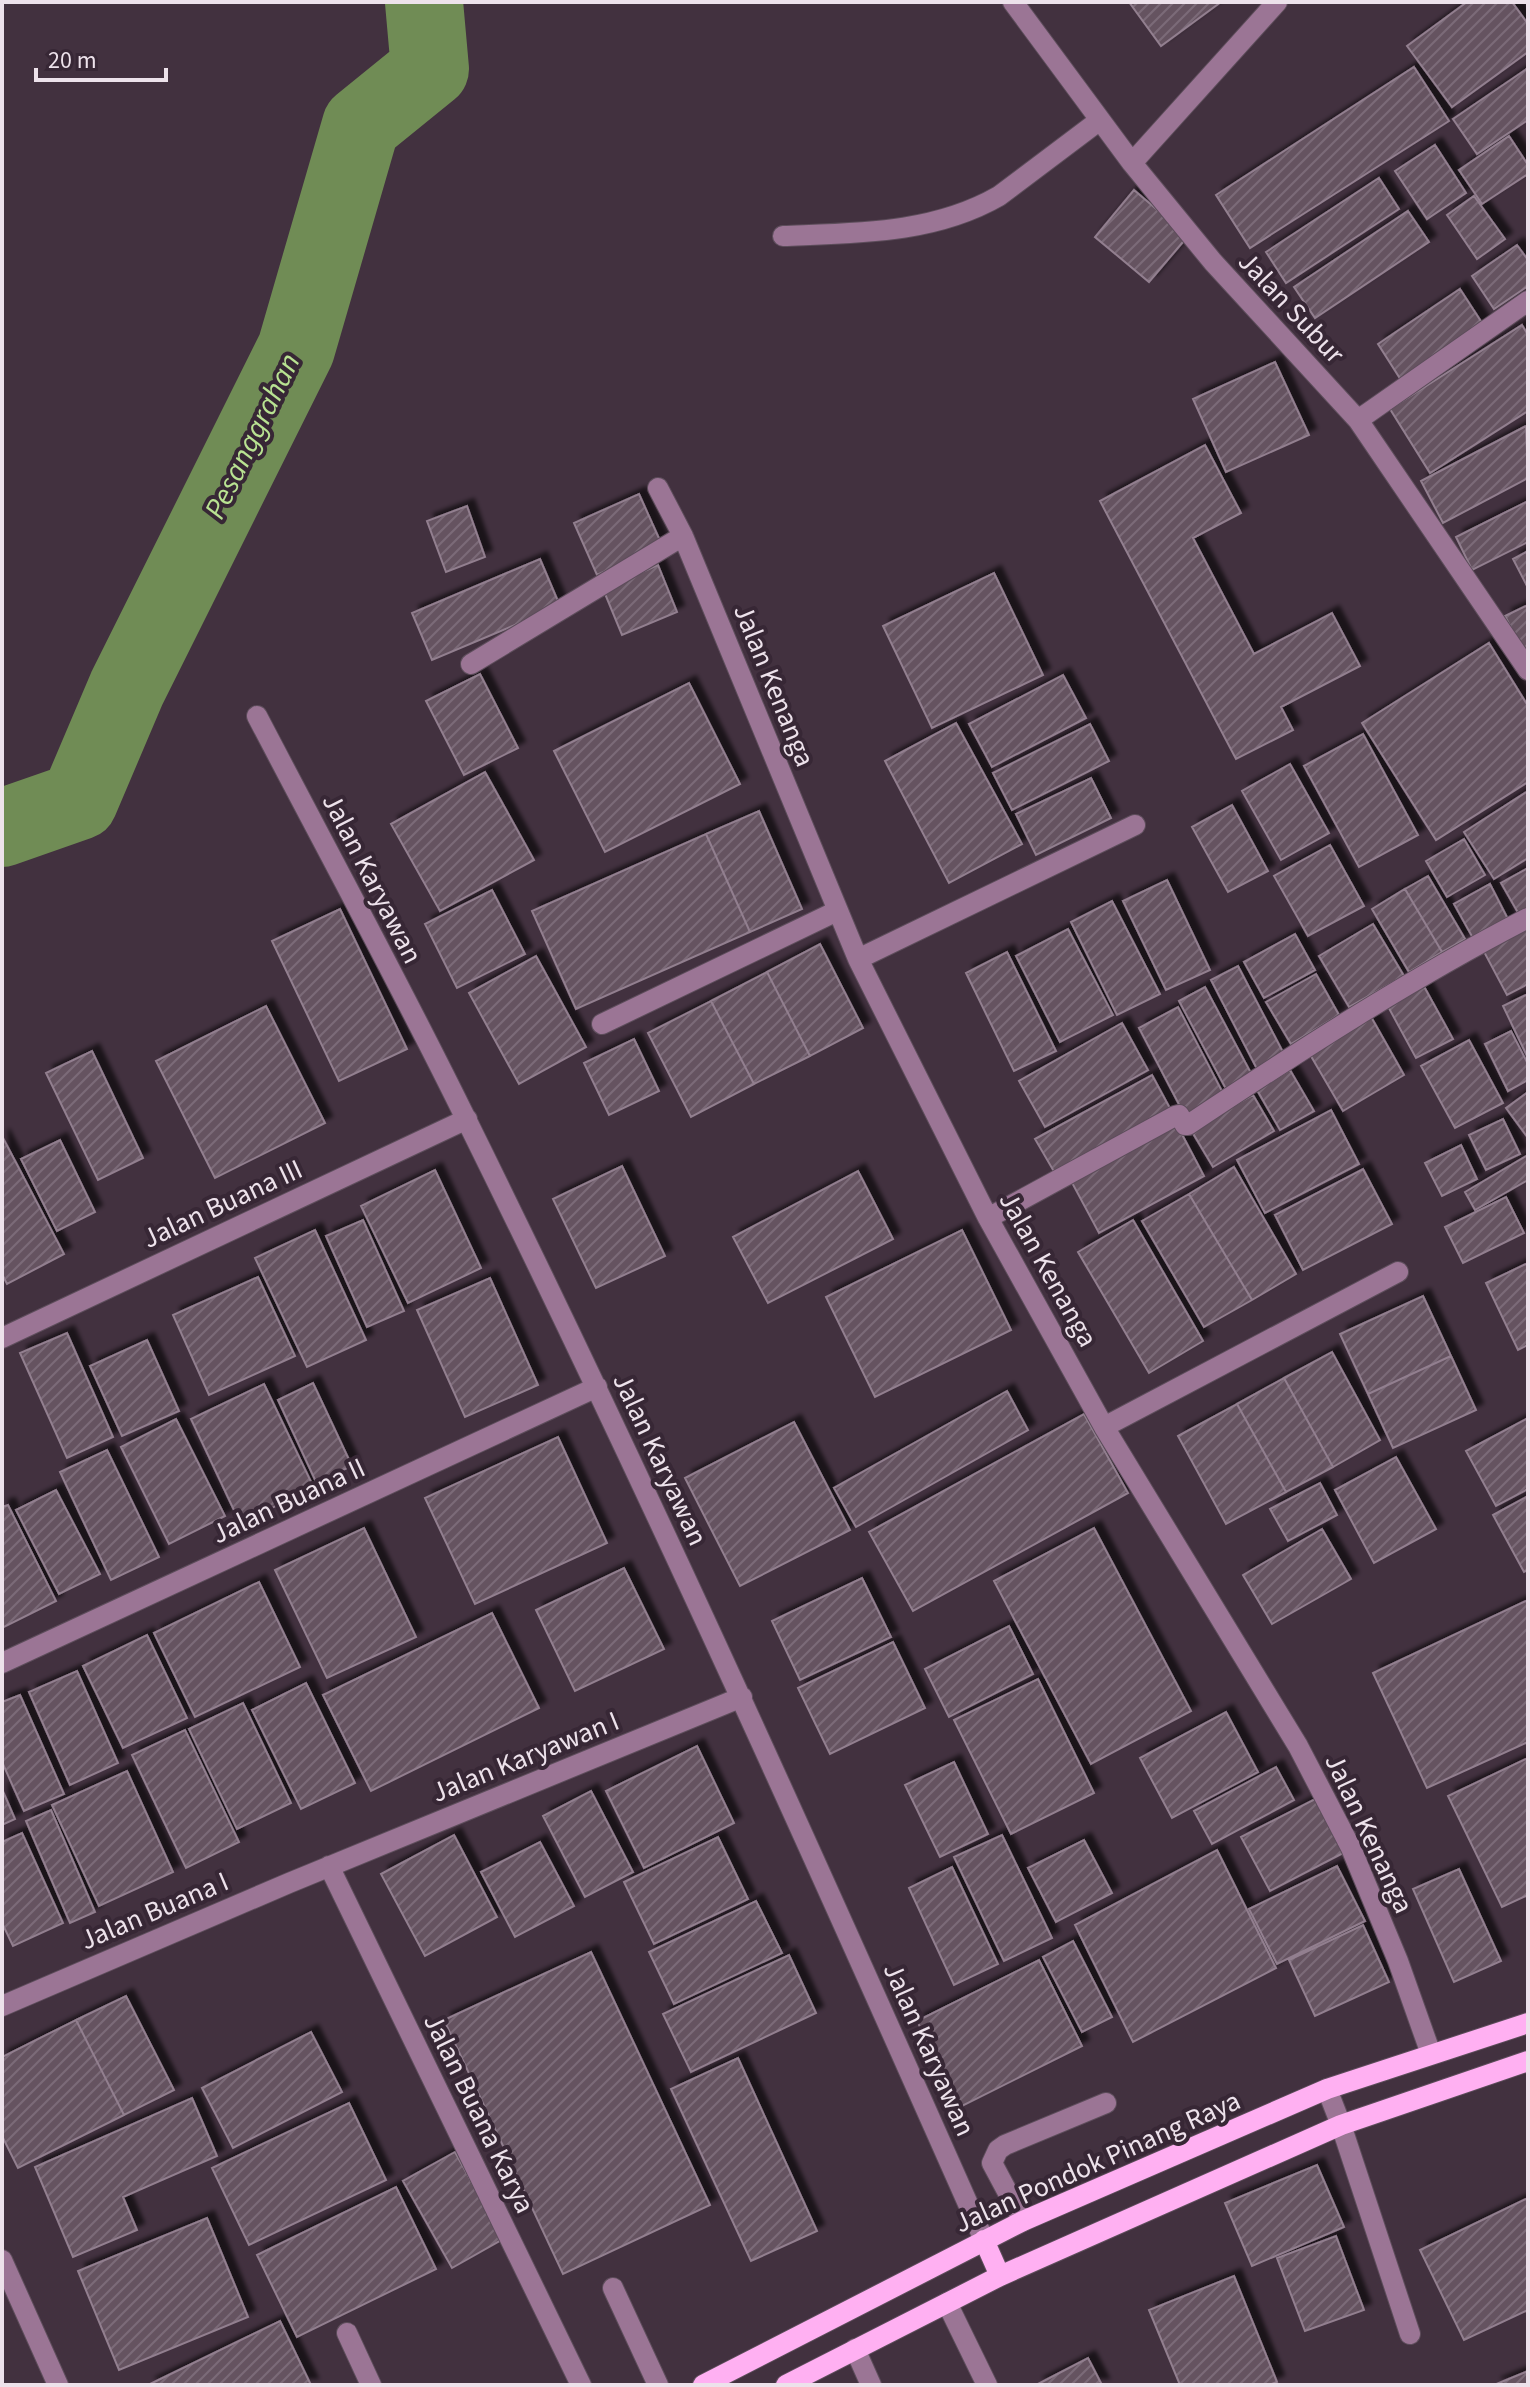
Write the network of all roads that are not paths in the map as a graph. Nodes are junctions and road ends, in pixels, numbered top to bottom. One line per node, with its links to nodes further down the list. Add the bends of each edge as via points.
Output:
1 (1013, 2): 3 (street, Jalan Subur)
2 (1277, 2): 4 (street)
3 (1100, 120): 4 (street, Jalan Subur); 5 (street, via 999,196 956,216 881,232)
4 (1132, 163): 7 (street, Jalan Subur, via 1213,262)
5 (783, 236)
6 (1528, 301): 7 (street)
7 (1358, 420): 11 (street, Jalan Subur)
8 (658, 488): 9 (street, Jalan Kenanga)
9 (683, 536): 10 (street); 14 (street, Jalan Kenanga)
10 (471, 664)
11 (1528, 670)
12 (257, 716): 18 (street, Jalan Karyawan)
13 (1135, 825): 16 (street)
14 (837, 911): 16 (street, Jalan Kenanga); 17 (street)
15 (1528, 918): 19 (street, via 1354,1016 1188,1125 1175,1116)
16 (858, 959): 19 (street, Jalan Kenanga)
17 (602, 1024)
18 (467, 1119): 21 (street, Jalan Buana III); 22 (street, Jalan Karyawan)
19 (988, 1218): 23 (street, Jalan Kenanga)
20 (1398, 1272): 23 (street)
21 (2, 1338)
22 (597, 1387): 24 (street, Jalan Buana II); 25 (street, Jalan Karyawan)
23 (1104, 1427): 29 (street, Jalan Kenanga, via 1304,1758 1351,1848)
24 (2, 1663)
25 (742, 1697): 26 (street, Jalan Karyawan I); 36 (street, Jalan Karyawan)
26 (329, 1866): 27 (street, Jalan Buana I); 46 (street, Jalan Buana Karya)
27 (2, 2006)
28 (1528, 2023): 29 (main road, Jalan Pondok Pinang Raya)
29 (1431, 2054): 31 (main road); 32 (main road, Jalan Pondok Pinang Raya)
30 (1528, 2061): 31 (main road)
31 (1443, 2088): 34 (main road)
32 (1327, 2089): 34 (street); 35 (main road, Jalan Pondok Pinang Raya)
33 (1106, 2103): 35 (street, via 998,2150 992,2163)
34 (1341, 2125): 38 (main road); 42 (street)
35 (1023, 2221): 36 (main road, Jalan Pondok Pinang Raya)
36 (984, 2240): 38 (main road); 48 (main road, Jalan Pondok Pinang Raya)
37 (2, 2260): 44 (street)
38 (1000, 2276): 40 (main road)
39 (613, 2288): 47 (street)
40 (947, 2303): 43 (main road); 51 (street)
41 (347, 2333): 45 (street)
42 (1410, 2334)
43 (855, 2349): 49 (main road); 50 (street)
44 (58, 2385)
45 (371, 2385)
46 (581, 2385)
47 (658, 2385)
48 (703, 2385)
49 (786, 2385)
50 (871, 2385)
51 (987, 2385)

